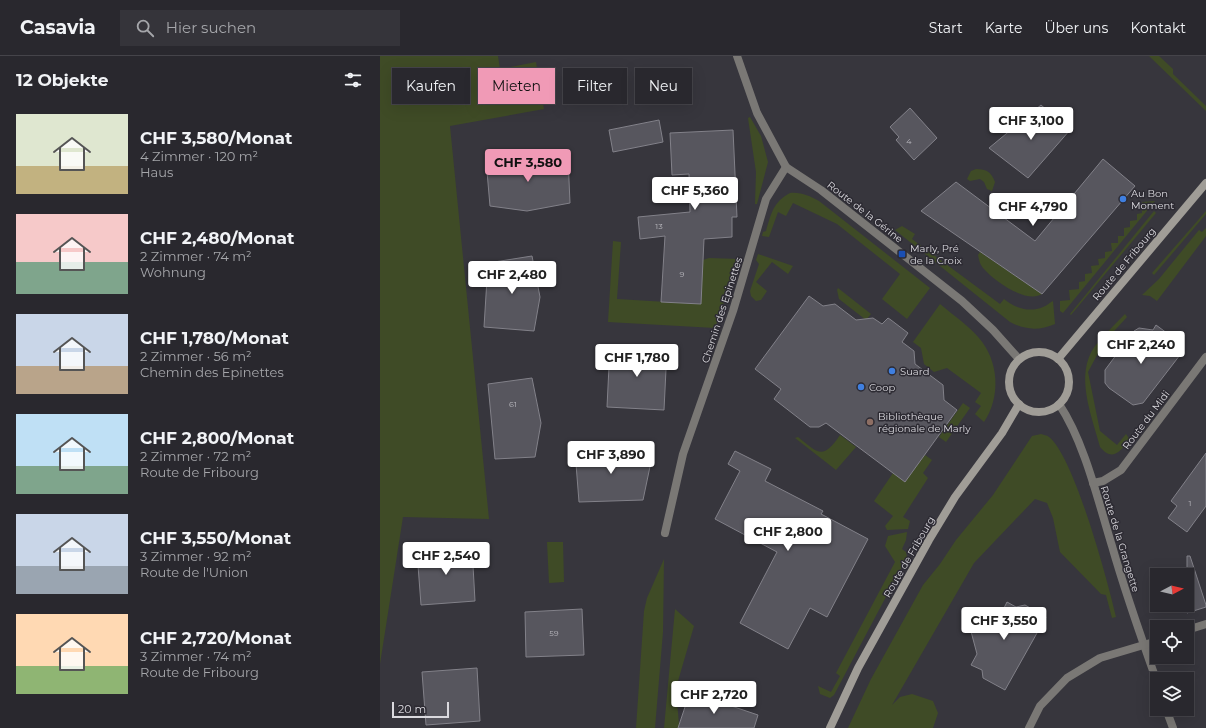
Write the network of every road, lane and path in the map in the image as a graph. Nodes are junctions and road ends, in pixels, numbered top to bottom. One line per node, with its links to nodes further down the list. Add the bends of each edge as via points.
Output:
1 (737, 56): 2 (street, Route de la Gérine, via 757,113)
2 (786, 167): 5 (street, Route de la Gérine, via 821,190 962,301); 10 (street, Chemin des Epinettes, via 766,199 733,311 683,454)
3 (1206, 183): 6 (main road, Route de Fribourg)
4 (1206, 357): 9 (street, Route du Midi, via 1121,470 1103,481)
5 (1019, 359): 6 (main road, via 1039,352); 7 (main road, via 1009,377 1013,397)
6 (1058, 359): 8 (main road, via 1064,365 1069,381)
7 (1019, 404): 8 (main road, via 1035,411); 17 (main road, Route de Fribourg, via 1002,433 955,497 929,540 858,668)
8 (1059, 404): 9 (street, Route de la Grangette, via 1067,416)
9 (1093, 483): 14 (street, Route de la Grangette)
10 (666, 533)
11 (1206, 624): 12 (street)
12 (1194, 628)
13 (1150, 644): 14 (street)
14 (1144, 646): 15 (street, Route de la Grangette); 18 (street, via 1100,658 1067,678 1040,706)
15 (1153, 672)
16 (1169, 716): 19 (street)
17 (830, 728)
18 (1029, 728)
19 (1173, 728)

